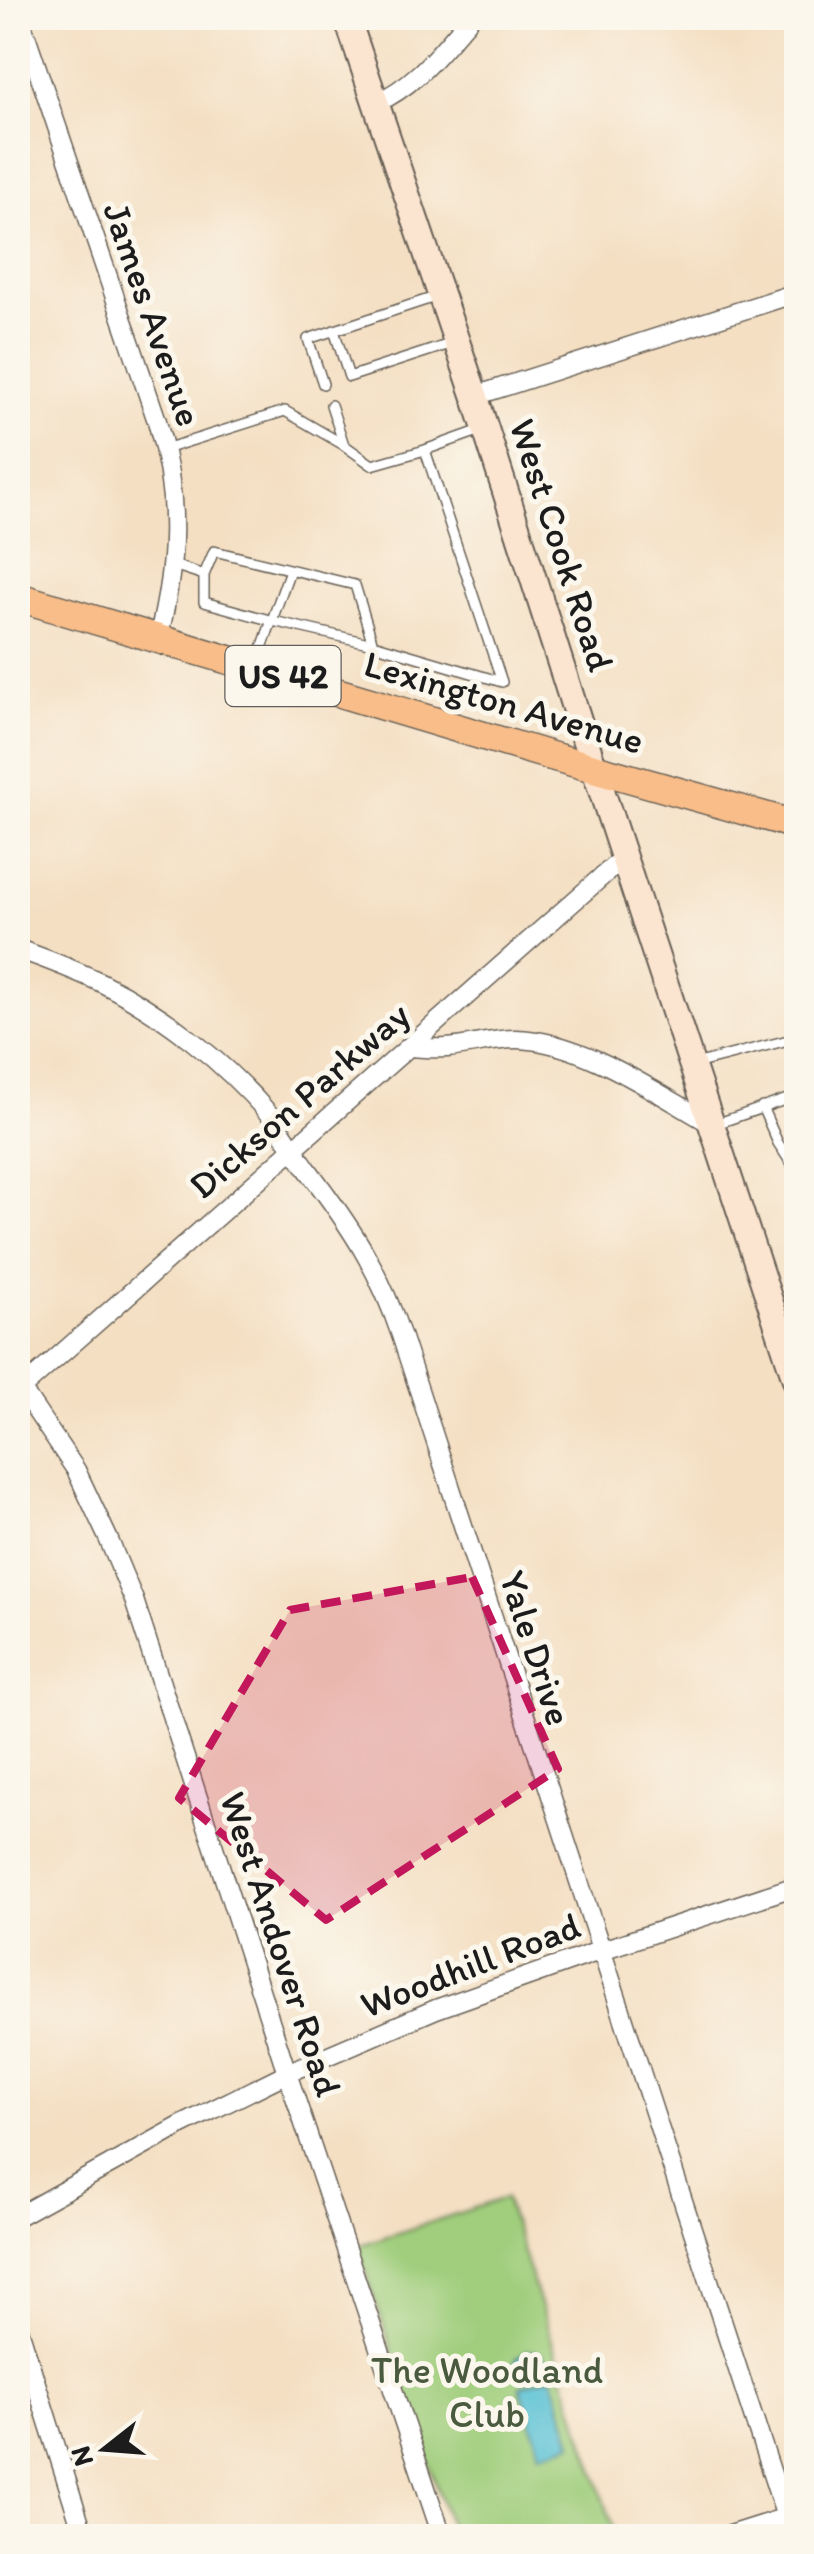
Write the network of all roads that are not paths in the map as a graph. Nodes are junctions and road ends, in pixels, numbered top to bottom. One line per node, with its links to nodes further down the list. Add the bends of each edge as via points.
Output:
1 (20, 18): 16 (street, James Avenue)
2 (348, 18): 6 (main road, West Cook Road)
3 (470, 18): 6 (street, via 406,87)
4 (794, 18): 5 (street)
5 (796, 27)
6 (376, 103): 8 (main road, West Cook Road)
7 (796, 293): 12 (street)
8 (441, 295): 9 (lane); 10 (main road, West Cook Road)
9 (334, 330): 10 (lane, via 349,376); 11 (lane, via 308,339)
10 (456, 342): 12 (main road, West Cook Road)
11 (323, 384)
12 (475, 396): 14 (main road, West Cook Road)
13 (331, 405): 15 (lane)
14 (485, 429): 17 (lane); 26 (main road, West Cook Road)
15 (344, 445): 16 (lane, via 285,411); 17 (lane, via 372,465)
16 (165, 450): 18 (street, James Avenue)
17 (425, 450): 24 (lane, via 502,682)
18 (173, 565): 20 (lane); 23 (street, James Avenue)
19 (290, 570): 20 (lane, via 214,551); 22 (lane); 24 (lane, via 355,585)
20 (204, 574): 22 (lane, via 204,602)
21 (18, 597): 23 (main road, Lexington Avenue / US 42)
22 (272, 621): 24 (lane); 25 (lane)
23 (158, 639): 25 (main road, Lexington Avenue / US 42)
24 (373, 644)
25 (255, 668): 26 (main road, Lexington Avenue / US 42)
26 (594, 768): 27 (main road, Lexington Avenue / US 42); 28 (main road, West Cook Road)
27 (796, 826)
28 (624, 857): 31 (street, Dickson Parkway); 32 (main road, West Cook Road)
29 (18, 948): 36 (street, Yale Drive, via 104,984 168,1024 232,1076)
30 (796, 1038): 32 (lane)
31 (408, 1047): 35 (street, via 544,1041 604,1063); 36 (street, Dickson Parkway)
32 (692, 1065): 35 (main road, West Cook Road)
33 (796, 1096): 34 (lane)
34 (762, 1108): 35 (lane); 37 (lane)
35 (713, 1125): 38 (main road, West Cook Road)
36 (292, 1148): 39 (street, Dickson Parkway); 41 (street, Yale Drive, via 351,1228 389,1300)
37 (796, 1165)
38 (796, 1380)
39 (19, 1388): 42 (street, West Andover Road, via 76,1470 134,1600)
40 (796, 1886): 41 (street, Woodhill Road)
41 (602, 1950): 42 (street, Woodhill Road, via 436,2009); 45 (street, Yale Drive)
42 (288, 2073): 43 (street, Woodhill Road); 47 (street, West Andover Road)
43 (18, 2216)
44 (18, 2326): 46 (street)
45 (791, 2515): 48 (street)
46 (84, 2536)
47 (442, 2536)
48 (726, 2536)

